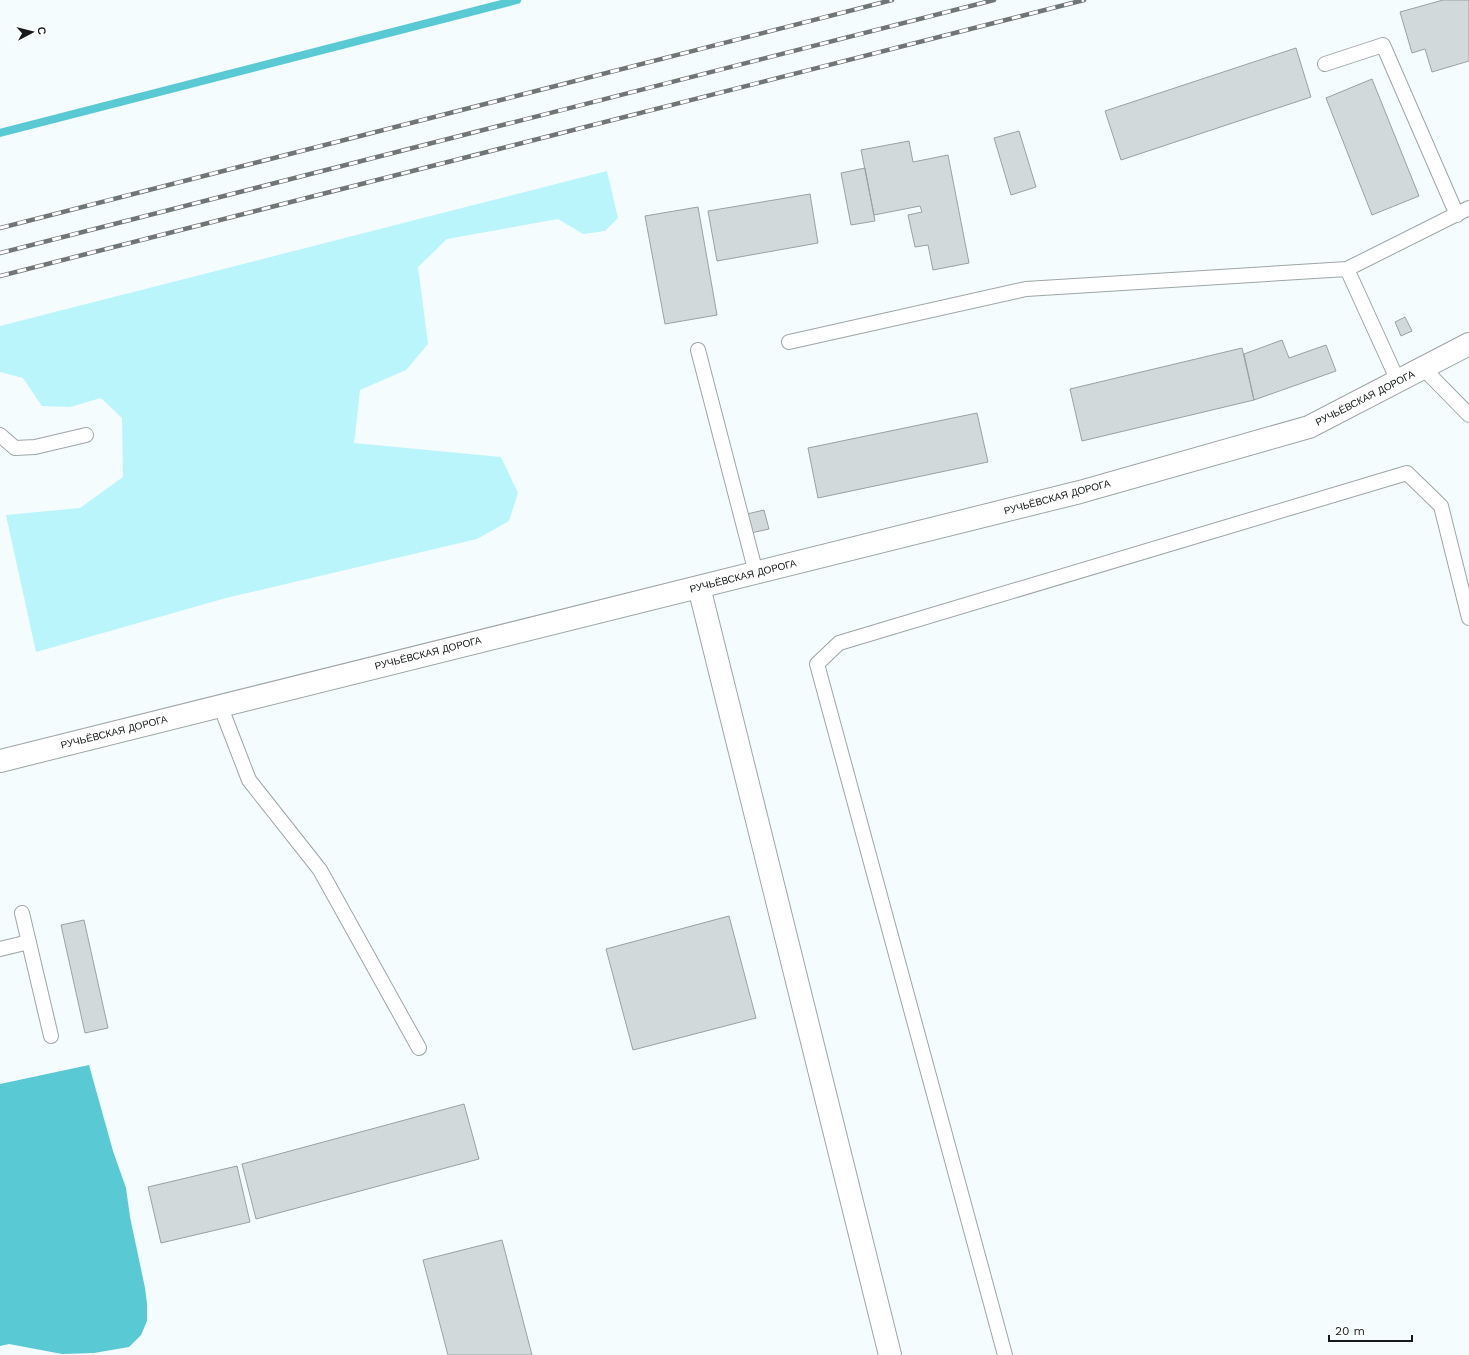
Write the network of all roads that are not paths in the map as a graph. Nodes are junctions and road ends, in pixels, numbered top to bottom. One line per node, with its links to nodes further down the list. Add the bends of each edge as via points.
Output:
1 (1325, 64): 2 (lane, via 1383,45)
2 (1463, 212): 3 (lane)
3 (1347, 269): 4 (lane, via 1026,289); 8 (lane)
4 (789, 342)
5 (1469, 344): 7 (street, РУЧЬЁВСКАЯ ДОРОГА)
6 (698, 350): 12 (lane)
7 (1423, 368): 8 (street, РУЧЬЁВСКАЯ ДОРОГА); 9 (lane)
8 (1398, 381): 12 (street, РУЧЬЁВСКАЯ ДОРОГА, via 1309,427 1080,492)
9 (1469, 415)
10 (0, 435): 11 (lane, via 15,448 36,447)
11 (86, 435)
12 (756, 573): 13 (street, РУЧЬЁВСКАЯ ДОРОГА)
13 (698, 587): 15 (street, РУЧЬЁВСКАЯ ДОРОГА); 22 (street)
14 (1469, 618): 23 (lane, via 1440,506 1407,473 838,643 817,664)
15 (220, 705): 16 (street, РУЧЬЁВСКАЯ ДОРОГА); 21 (lane, via 249,780 320,870)
16 (0, 761)
17 (22, 913): 18 (lane)
18 (29, 942): 19 (lane); 20 (lane)
19 (0, 949)
20 (51, 1036)
21 (419, 1048)
22 (890, 1355)
23 (1005, 1355)

